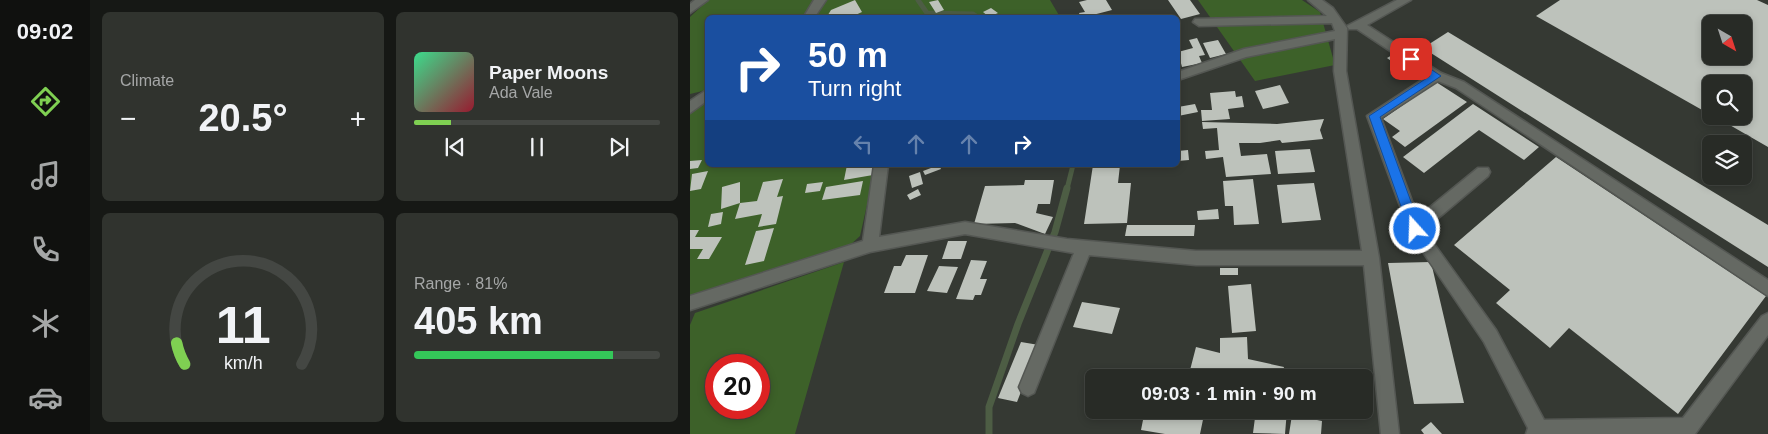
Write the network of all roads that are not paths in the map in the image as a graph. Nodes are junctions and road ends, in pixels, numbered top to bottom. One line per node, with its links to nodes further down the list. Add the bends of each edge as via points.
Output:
1 (702, 0): 5 (street)
2 (820, 0): 6 (street)
3 (1314, 0): 9 (street, via 1329,10)
4 (1405, 0): 8 (street)
5 (690, 10)
6 (810, 15)
7 (1199, 22): 9 (street)
8 (1359, 25): 9 (street); 11 (street)
9 (1339, 27): 10 (street, via 1244,53); 19 (street, via 1340,71)
10 (1180, 75)
11 (1437, 76): 16 (street, via 1374,116); 20 (street, via 1460,85)
12 (705, 96): 13 (street)
13 (690, 108)
14 (881, 167): 17 (street)
15 (1482, 172): 16 (street)
16 (1415, 229): 24 (street, via 1490,336)
17 (870, 245): 18 (street, via 965,228); 21 (street)
18 (1084, 247): 19 (street, via 1196,258); 23 (street)
19 (1371, 258): 25 (street)
20 (1768, 289)
21 (690, 303)
22 (1768, 321): 24 (street, via 1688,428)
23 (1028, 387)
24 (1537, 432)
25 (1390, 434)

